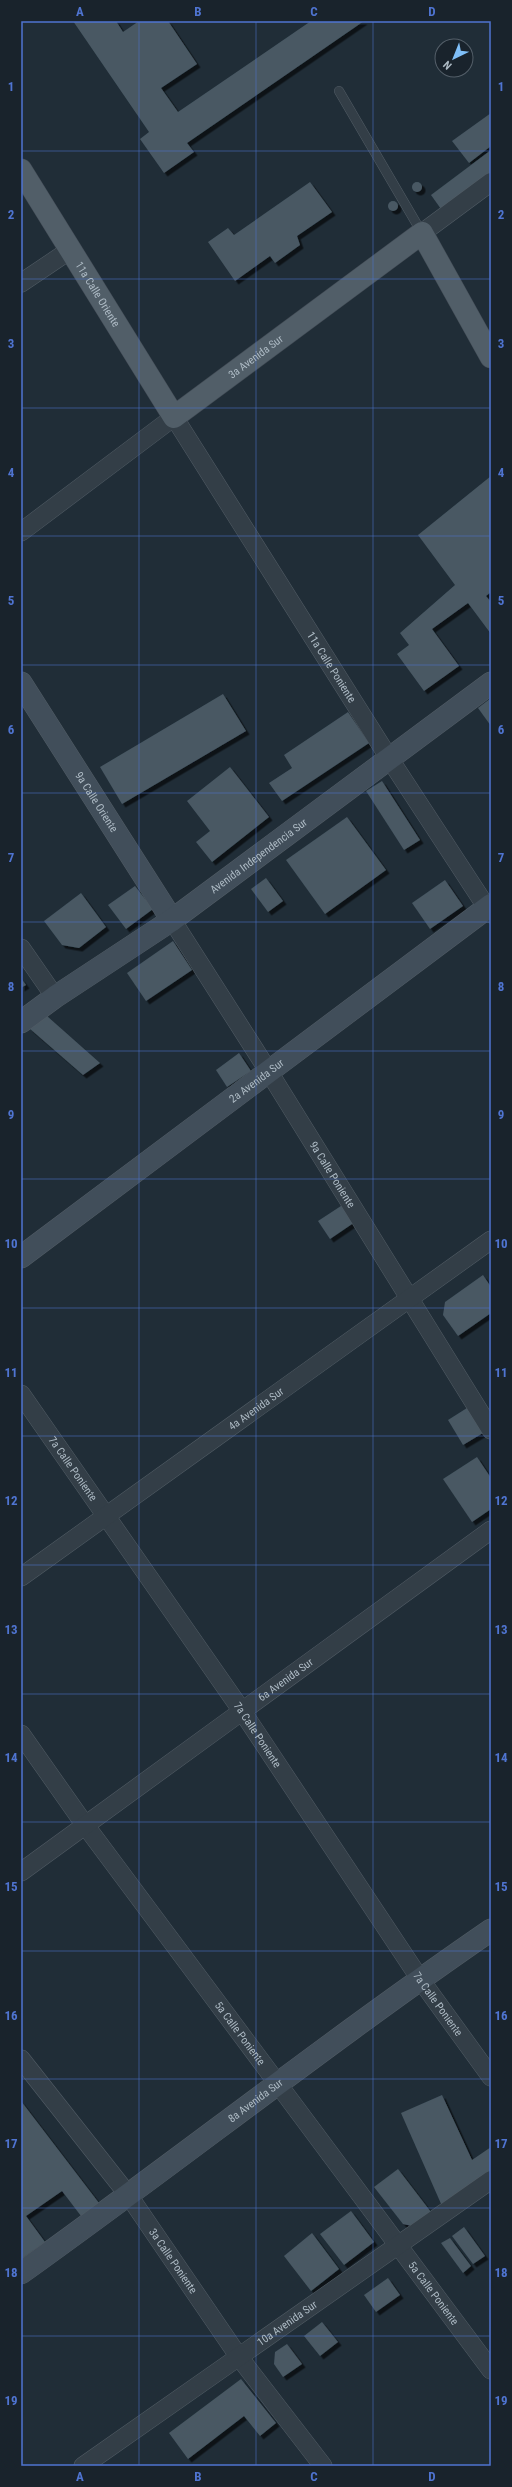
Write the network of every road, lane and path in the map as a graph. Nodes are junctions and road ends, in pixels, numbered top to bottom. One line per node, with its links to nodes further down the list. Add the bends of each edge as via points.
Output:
1 (339, 91): 4 (lane)
2 (21, 170): 5 (main road, 11a Calle Oriente)
3 (491, 182): 4 (street, 3a Avenida Sur)
4 (422, 233): 7 (main road); 8 (main road, 3a Avenida Sur)
5 (70, 250): 6 (street); 8 (main road, 11a Calle Oriente)
6 (21, 283)
7 (491, 357)
8 (174, 418): 9 (street, 3a Avenida Sur); 12 (street, 11a Calle Poniente)
9 (21, 532)
10 (21, 683): 14 (main road, 9a Calle Oriente)
11 (491, 683): 12 (main road, Avenida Independencia Sur)
12 (389, 758): 13 (street, 11a Calle Poniente); 14 (main road, Avenida Independencia Sur)
13 (490, 909): 18 (main road, 2a Avenida Sur)
14 (172, 920): 16 (main road, Avenida Independencia Sur); 18 (street, 9a Calle Poniente)
15 (21, 948): 16 (street)
16 (55, 997): 17 (main road, Avenida Independencia Sur)
17 (21, 1022)
18 (269, 1072): 20 (main road, 2a Avenida Sur); 21 (street, 9a Calle Poniente)
19 (491, 1240): 21 (street, 4a Avenida Sur)
20 (21, 1257)
21 (409, 1298): 23 (street, 9a Calle Poniente); 24 (street, 4a Avenida Sur)
22 (21, 1394): 24 (street, 7a Calle Poniente)
23 (491, 1430)
24 (106, 1516): 26 (street, 4a Avenida Sur); 27 (street, 7a Calle Poniente)
25 (491, 1530): 27 (street, 6a Avenida Sur)
26 (21, 1577)
27 (242, 1712): 29 (street, 6a Avenida Sur); 32 (street, 7a Calle Poniente)
28 (21, 1734): 29 (street, 5a Calle Poniente)
29 (85, 1825): 30 (street, 6a Avenida Sur); 35 (street, 5a Calle Poniente)
30 (21, 1872)
31 (491, 1930): 32 (main road, 8a Avenida Sur)
32 (420, 1978): 34 (street, 7a Calle Poniente); 35 (main road, 8a Avenida Sur)
33 (21, 2058): 37 (street, 3a Calle Poniente)
34 (491, 2077)
35 (278, 2082): 37 (main road, 8a Avenida Sur); 38 (street, 5a Calle Poniente)
36 (491, 2180): 38 (street, 10a Avenida Sur)
37 (129, 2196): 39 (main road, 8a Avenida Sur); 40 (street, 3a Calle Poniente)
38 (398, 2244): 40 (street, 10a Avenida Sur); 41 (street, 5a Calle Poniente)
39 (21, 2273)
40 (239, 2357): 42 (street, 10a Avenida Sur); 43 (street, 3a Calle Poniente)
41 (491, 2370)
42 (83, 2466)
43 (323, 2466)

